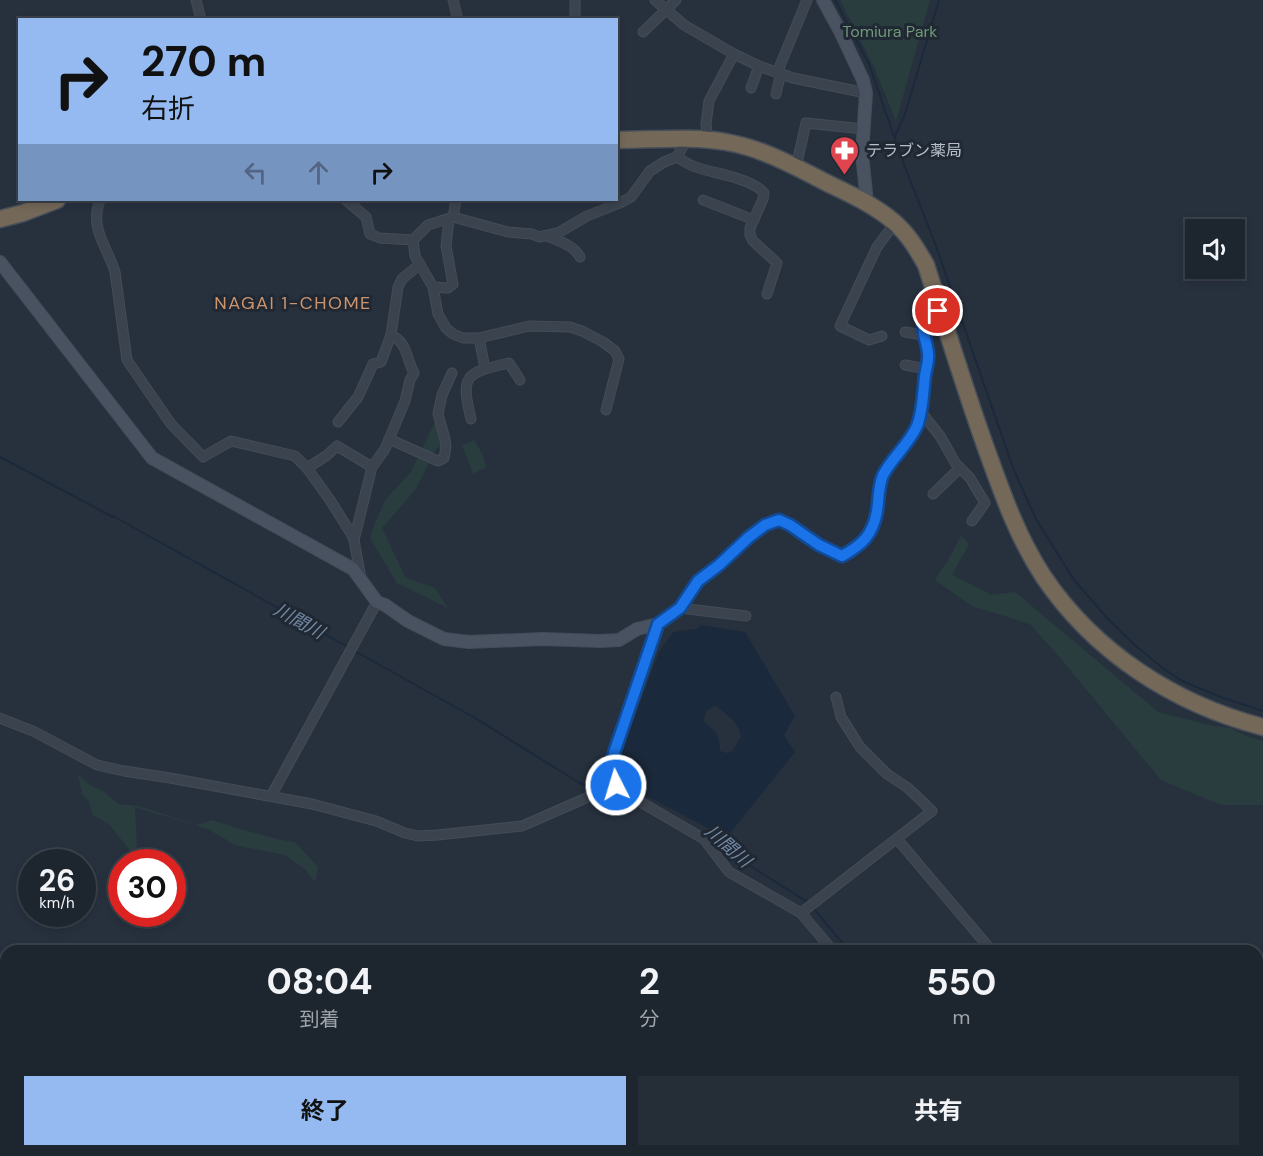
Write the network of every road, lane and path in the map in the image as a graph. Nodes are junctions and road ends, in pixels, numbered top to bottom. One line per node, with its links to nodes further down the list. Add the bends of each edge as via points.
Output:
1 (196, 0): 9 (street)
2 (453, 0): 10 (street)
3 (575, 0): 11 (street)
4 (655, 0): 8 (street)
5 (676, 0): 8 (street)
6 (807, 0): 15 (street)
7 (823, 0): 17 (street)
8 (665, 9): 12 (street); 13 (street, via 684,25)
9 (200, 18)
10 (458, 18)
11 (575, 18)
12 (643, 32)
13 (734, 54): 14 (street); 22 (street, via 710,101)
14 (759, 66): 15 (street); 16 (street)
15 (779, 73): 17 (street); 18 (street)
16 (752, 88)
17 (866, 93): 19 (street)
18 (776, 94)
19 (864, 129): 24 (street, via 806,123); 30 (street, via 862,154)
20 (618, 140): 21 (highway)
21 (683, 140): 22 (highway); 23 (street)
22 (708, 140): 24 (highway, via 742,145)
23 (677, 157): 33 (street, via 759,188 764,193); 35 (street, via 650,171 631,197)
24 (796, 167): 30 (highway)
25 (703, 200): 33 (street)
26 (54, 201): 32 (highway)
27 (100, 201): 59 (street, via 97,229 115,272 127,360 171,424 203,456 231,441 295,456)
28 (347, 201): 36 (street, via 366,217 370,234)
29 (456, 201): 31 (street)
30 (867, 203): 34 (highway)
31 (451, 218): 35 (street, via 508,232); 36 (street, via 428,225); 40 (street, via 446,246 453,284 448,288)
32 (0, 219)
33 (754, 220): 41 (street, via 750,228 753,242 777,263)
34 (895, 222): 42 (highway, via 926,266); 46 (street, via 877,247 840,326 869,340)
35 (547, 236): 37 (street, via 570,246)
36 (413, 240): 39 (street)
37 (580, 257)
38 (0, 262): 64 (street, via 152,458 353,569)
39 (420, 264): 40 (street); 44 (street, via 398,287)
40 (433, 287): 47 (street, via 438,314 446,328 463,338)
41 (767, 294)
42 (940, 309): 45 (street, via 924,321); 71 (highway, via 1010,516 1043,576 1094,636 1134,669 1194,704)
43 (904, 332): 45 (street)
44 (391, 335): 56 (street, via 381,362 373,364 358,397); 57 (street, via 406,350 414,373)
45 (924, 335): 50 (street)
46 (882, 336)
47 (478, 338): 49 (street); 53 (street, via 529,326 559,326 582,331 603,342 619,359)
48 (905, 365): 50 (street)
49 (485, 368): 52 (street, via 509,363); 55 (street, via 466,383)
50 (926, 369): 54 (street)
51 (452, 373): 57 (street, via 438,414 446,439 444,458 438,460)
52 (520, 380)
53 (606, 410)
54 (921, 412): 60 (street); 66 (street, via 916,427 883,475 873,524 857,548 842,556 779,520 749,537 698,581)
55 (471, 419)
56 (338, 422)
57 (389, 439): 58 (street)
58 (372, 467): 59 (street, via 337,446); 63 (street)
59 (307, 468): 63 (street)
60 (960, 468): 61 (street); 62 (street, via 985,503)
61 (933, 494)
62 (972, 521)
63 (354, 540): 64 (street)
64 (361, 578): 65 (street)
65 (377, 602): 68 (street, via 444,639 469,642 619,640 637,629); 73 (street)
66 (680, 608): 67 (street); 68 (street)
67 (746, 616)
68 (658, 624): 72 (street, via 614,753 611,769)
69 (836, 697): 74 (street, via 841,717 860,747 932,811)
70 (0, 718): 73 (street, via 97,765)
71 (1263, 727)
72 (616, 785): 73 (street, via 522,826 418,836 376,821); 75 (street, via 704,839 729,872)
73 (271, 796)
74 (897, 839): 75 (street); 77 (street)
75 (801, 913): 76 (street)
76 (828, 945)
77 (987, 945)

